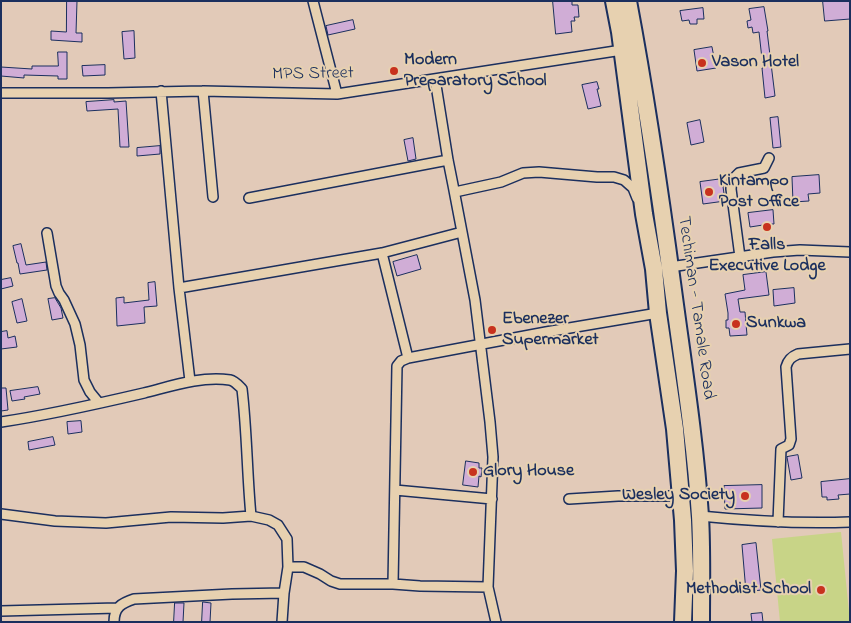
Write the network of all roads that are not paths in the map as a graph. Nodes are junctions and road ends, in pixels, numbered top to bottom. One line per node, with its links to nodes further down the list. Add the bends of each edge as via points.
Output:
1 (313, 1): 9 (street)
2 (614, 1): 4 (highway, Techiman - Tamale Road)
3 (628, 1): 21 (highway, Techiman - Tamale Road, via 648,115)
4 (622, 50): 5 (street, MPS Street); 15 (highway, Techiman - Tamale Road)
5 (435, 79): 9 (street, MPS Street); 11 (street)
6 (161, 91): 7 (street, MPS Street); 8 (street, MPS Street); 22 (street)
7 (203, 91): 9 (street, MPS Street); 13 (street)
8 (1, 93)
9 (337, 94)
10 (769, 158): 20 (street, via 764,168 739,173 732,180)
11 (448, 160): 12 (street); 14 (street)
12 (454, 192): 15 (street, via 501,182 523,173 614,177 633,188); 16 (street)
13 (213, 197)
14 (249, 198)
15 (644, 214): 21 (highway, Techiman - Tamale Road)
16 (462, 232): 19 (street); 24 (street)
17 (47, 233): 28 (street, via 56,286 75,324 84,380)
18 (849, 252): 20 (street, via 800,250)
19 (382, 253): 22 (street); 26 (street)
20 (740, 257): 21 (street)
21 (662, 268): 23 (highway, Techiman - Tamale Road); 36 (highway, Techiman - Tamale Road, via 691,424)
22 (179, 288): 27 (street)
23 (658, 313): 24 (street); 31 (highway, Techiman - Tamale Road)
24 (480, 345): 26 (street); 32 (street, via 493,457)
25 (850, 349): 37 (street, via 798,354 788,361 791,439 780,454)
26 (408, 358): 30 (street, via 397,366)
27 (190, 381): 28 (street); 35 (street, via 233,380 242,389)
28 (99, 403): 29 (street)
29 (1, 422)
30 (395, 490): 32 (street); 40 (street)
31 (682, 496): 33 (street); 48 (highway, Techiman - Tamale Road)
32 (492, 499): 41 (street)
33 (569, 499)
34 (1, 514): 35 (street, via 106,523 171,517)
35 (252, 516): 39 (street, via 278,525 287,538)
36 (700, 516): 37 (street); 49 (highway, Techiman - Tamale Road)
37 (778, 522): 38 (street)
38 (850, 522)
39 (288, 567): 40 (street, via 304,567 340,584); 42 (street)
40 (393, 584): 41 (street)
41 (488, 586): 47 (street)
42 (284, 593): 43 (street, via 134,599); 46 (street)
43 (116, 608): 44 (street); 45 (street)
44 (1, 611)
45 (114, 622)
46 (282, 622)
47 (496, 622)
48 (683, 622)
49 (701, 622)

